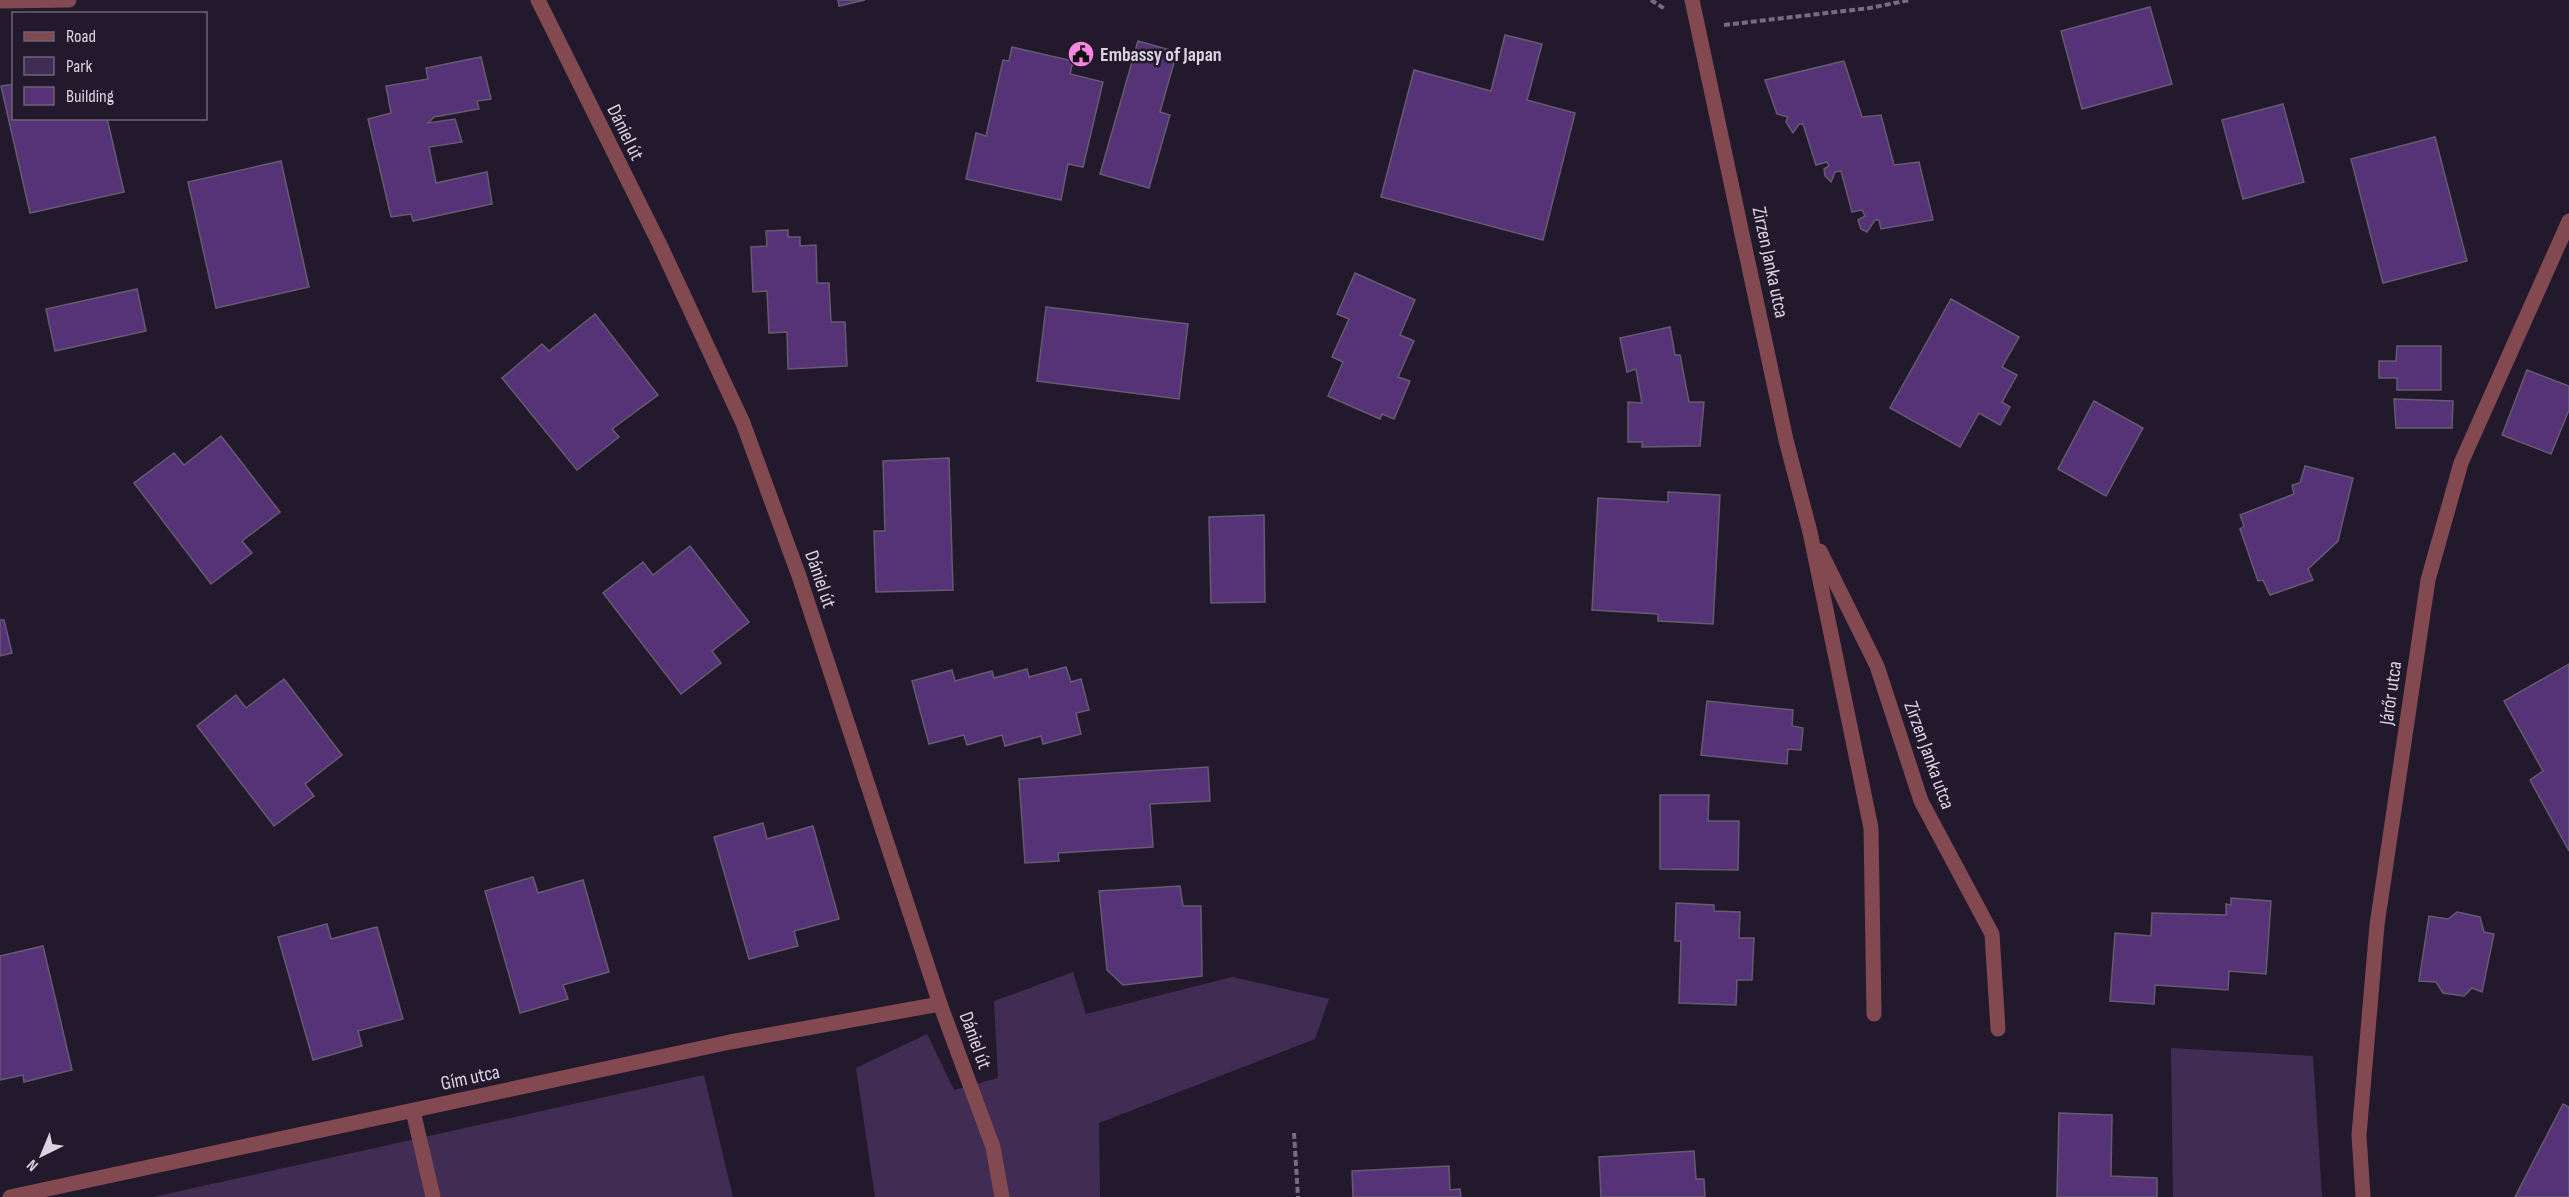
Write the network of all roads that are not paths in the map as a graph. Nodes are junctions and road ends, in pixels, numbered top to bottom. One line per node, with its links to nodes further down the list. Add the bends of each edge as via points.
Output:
1 (69, 0): 4 (street)
2 (538, 0): 7 (street, Dániel út, via 743,423 799,576)
3 (1692, 0): 6 (street, Zirzen Janka utca, via 1786,440)
4 (0, 1)
5 (2569, 221): 14 (street, Járőr utca, via 2461,463 2428,580 2377,925 2360,1135)
6 (1810, 532): 8 (street, Zirzen Janka utca, via 1871,828); 9 (street, Zirzen Janka utca, via 1877,666 1921,801 1992,934)
7 (940, 1004): 10 (street, Gím utca, via 730,1042); 13 (street, Dániel út, via 993,1147)
8 (1874, 1014)
9 (1998, 1029)
10 (413, 1111): 11 (street, Gím utca); 12 (street)
11 (10, 1197)
12 (434, 1197)
13 (1002, 1197)
14 (2363, 1197)

